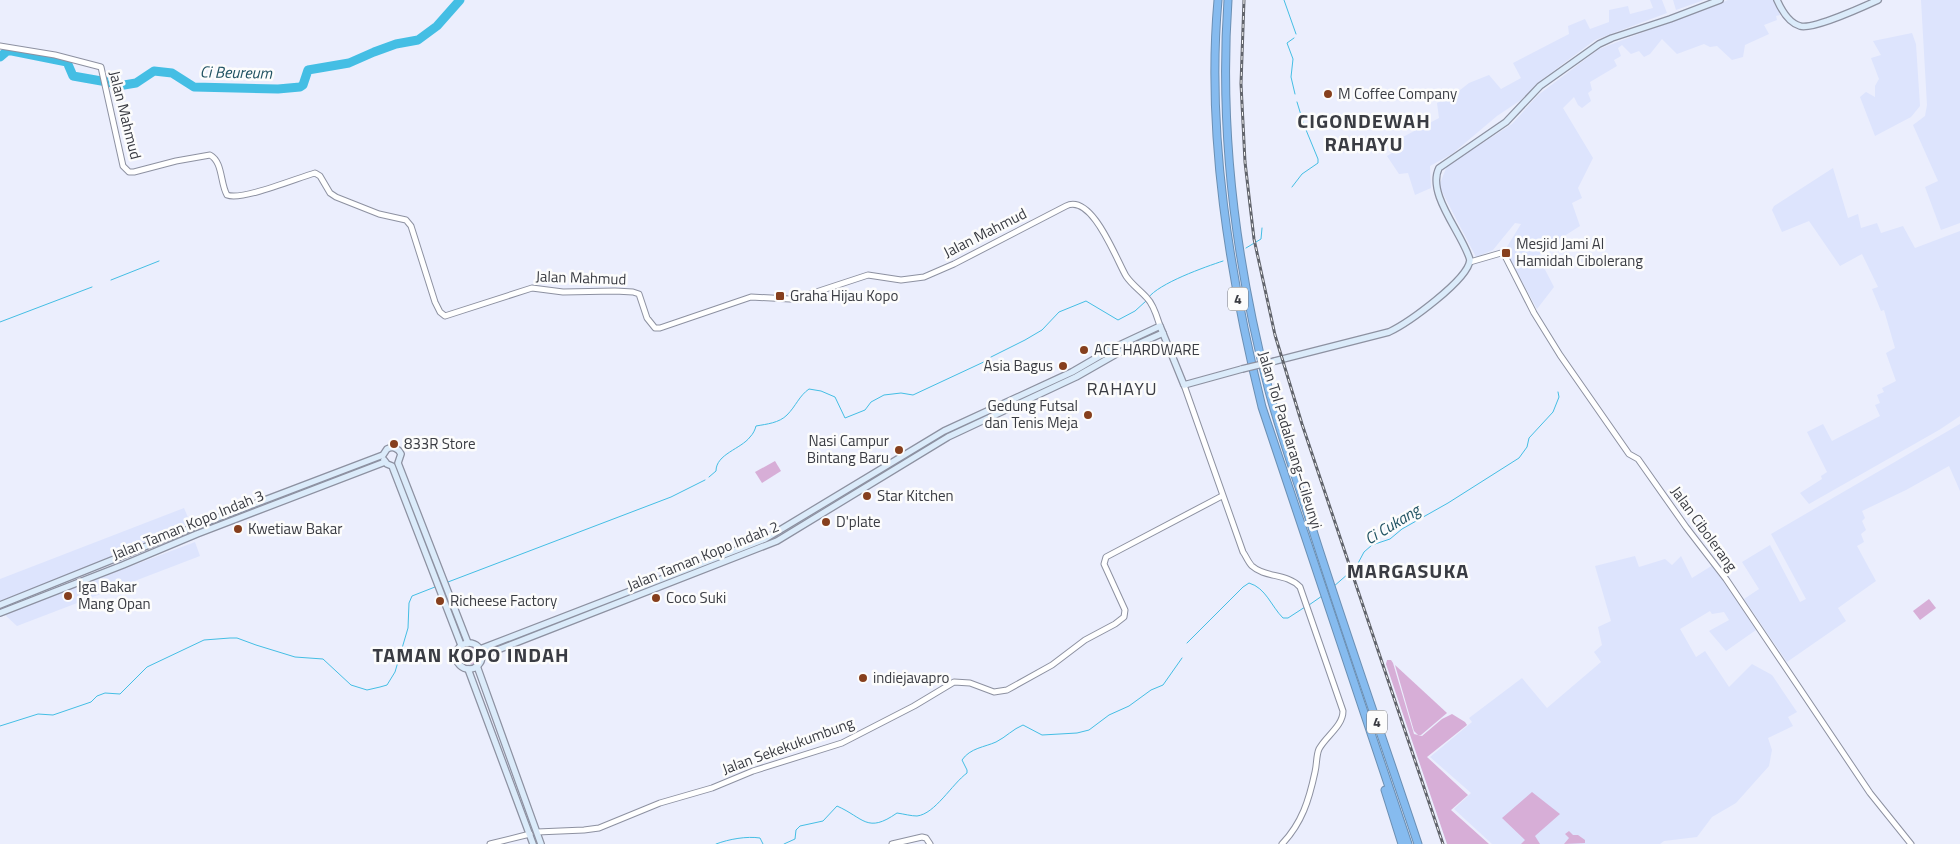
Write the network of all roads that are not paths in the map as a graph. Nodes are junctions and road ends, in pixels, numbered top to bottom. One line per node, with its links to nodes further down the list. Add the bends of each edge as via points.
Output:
1 (1218, 0): 27 (highway, Jalan Tol Padalarang–Cileunyi / 4, via 1217,119 1226,229 1249,355 1262,406)
2 (1228, 0): 38 (highway, Jalan Tol Padalarang–Cileunyi / 4, via 1227,119 1233,192 1257,344 1330,584)
3 (1720, 0): 7 (main road, via 1599,44 1540,86 1506,122 1439,168 1436,184 1440,198)
4 (1777, 0): 5 (main road, via 1794,24 1805,27)
5 (1878, 0)
6 (0, 46): 8 (street, Jalan Mahmud, via 41,52 103,69 123,166 129,172 208,155 217,160 224,189 227,195 233,196 265,190 315,173 336,197 378,214 406,220 411,226 435,302 445,316 529,288 563,292 633,292 639,294 649,322 660,328 751,297 798,298 871,274 901,280 924,277 1073,204 1083,208 1103,230 1127,277 1148,299)
7 (1470, 262): 11 (main road, bridge, via 1456,282 1405,324 1376,336); 39 (street, Jalan Cibolerang, via 1501,252 1504,254 1534,313 1566,364 1629,454 1638,459 1726,580 1870,793)
8 (1160, 326): 9 (main road); 10 (main road, Jalan Taman Kopo Indah 2)
9 (1163, 333): 10 (main road, Jalan Taman Kopo Indah 2); 11 (main road)
10 (1116, 350): 12 (main road, Jalan Taman Kopo Indah 2)
11 (1184, 385): 16 (street)
12 (1001, 409): 18 (main road, Jalan Taman Kopo Indah 2, via 944,431 765,539); 20 (main road, Jalan Taman Kopo Indah 2, via 948,437 777,541)
13 (384, 459): 14 (main road, Jalan Taman Kopo Indah 3, via 388,448 396,448 401,454); 15 (main road); 17 (main road, Jalan Taman Kopo Indah 3, via 194,527); 19 (main road, Jalan Taman Kopo Indah 3)
14 (398, 463): 15 (main road); 21 (main road, Jalan Taman Kopo Indah 3)
15 (392, 466): 22 (main road)
16 (1222, 496): 28 (street, Jalan Sekekukumbung, via 1106,556 1104,564 1125,610 1124,617 1052,665 1007,690 994,692 970,683 954,682 842,743 660,803 599,828); 35 (street, via 1250,564 1296,582 1300,587 1342,705 1343,714 1338,724 1318,752 1305,812)
17 (0, 605)
18 (589, 607): 20 (main road); 23 (main road, Jalan Taman Kopo Indah 2)
19 (0, 613)
20 (591, 614): 24 (main road, Jalan Taman Kopo Indah 2)
21 (468, 643): 22 (main road); 23 (main road)
22 (461, 645): 26 (main road, via 456,656 460,665)
23 (480, 649): 24 (main road)
24 (482, 656): 25 (main road)
25 (477, 666): 26 (main road); 28 (main road)
26 (468, 669): 29 (main road)
27 (1375, 746): 36 (highway, via 1377,764); 37 (highway, Jalan Tol Padalarang–Cileunyi / 4)
28 (537, 832): 32 (main road)
29 (530, 834): 30 (street); 31 (main road)
30 (490, 844)
31 (533, 844)
32 (541, 844)
33 (892, 844): 34 (street, via 922,837)
34 (930, 844)
35 (1282, 844)
36 (1402, 844)
37 (1408, 844)
38 (1418, 844)
39 (1911, 844)

